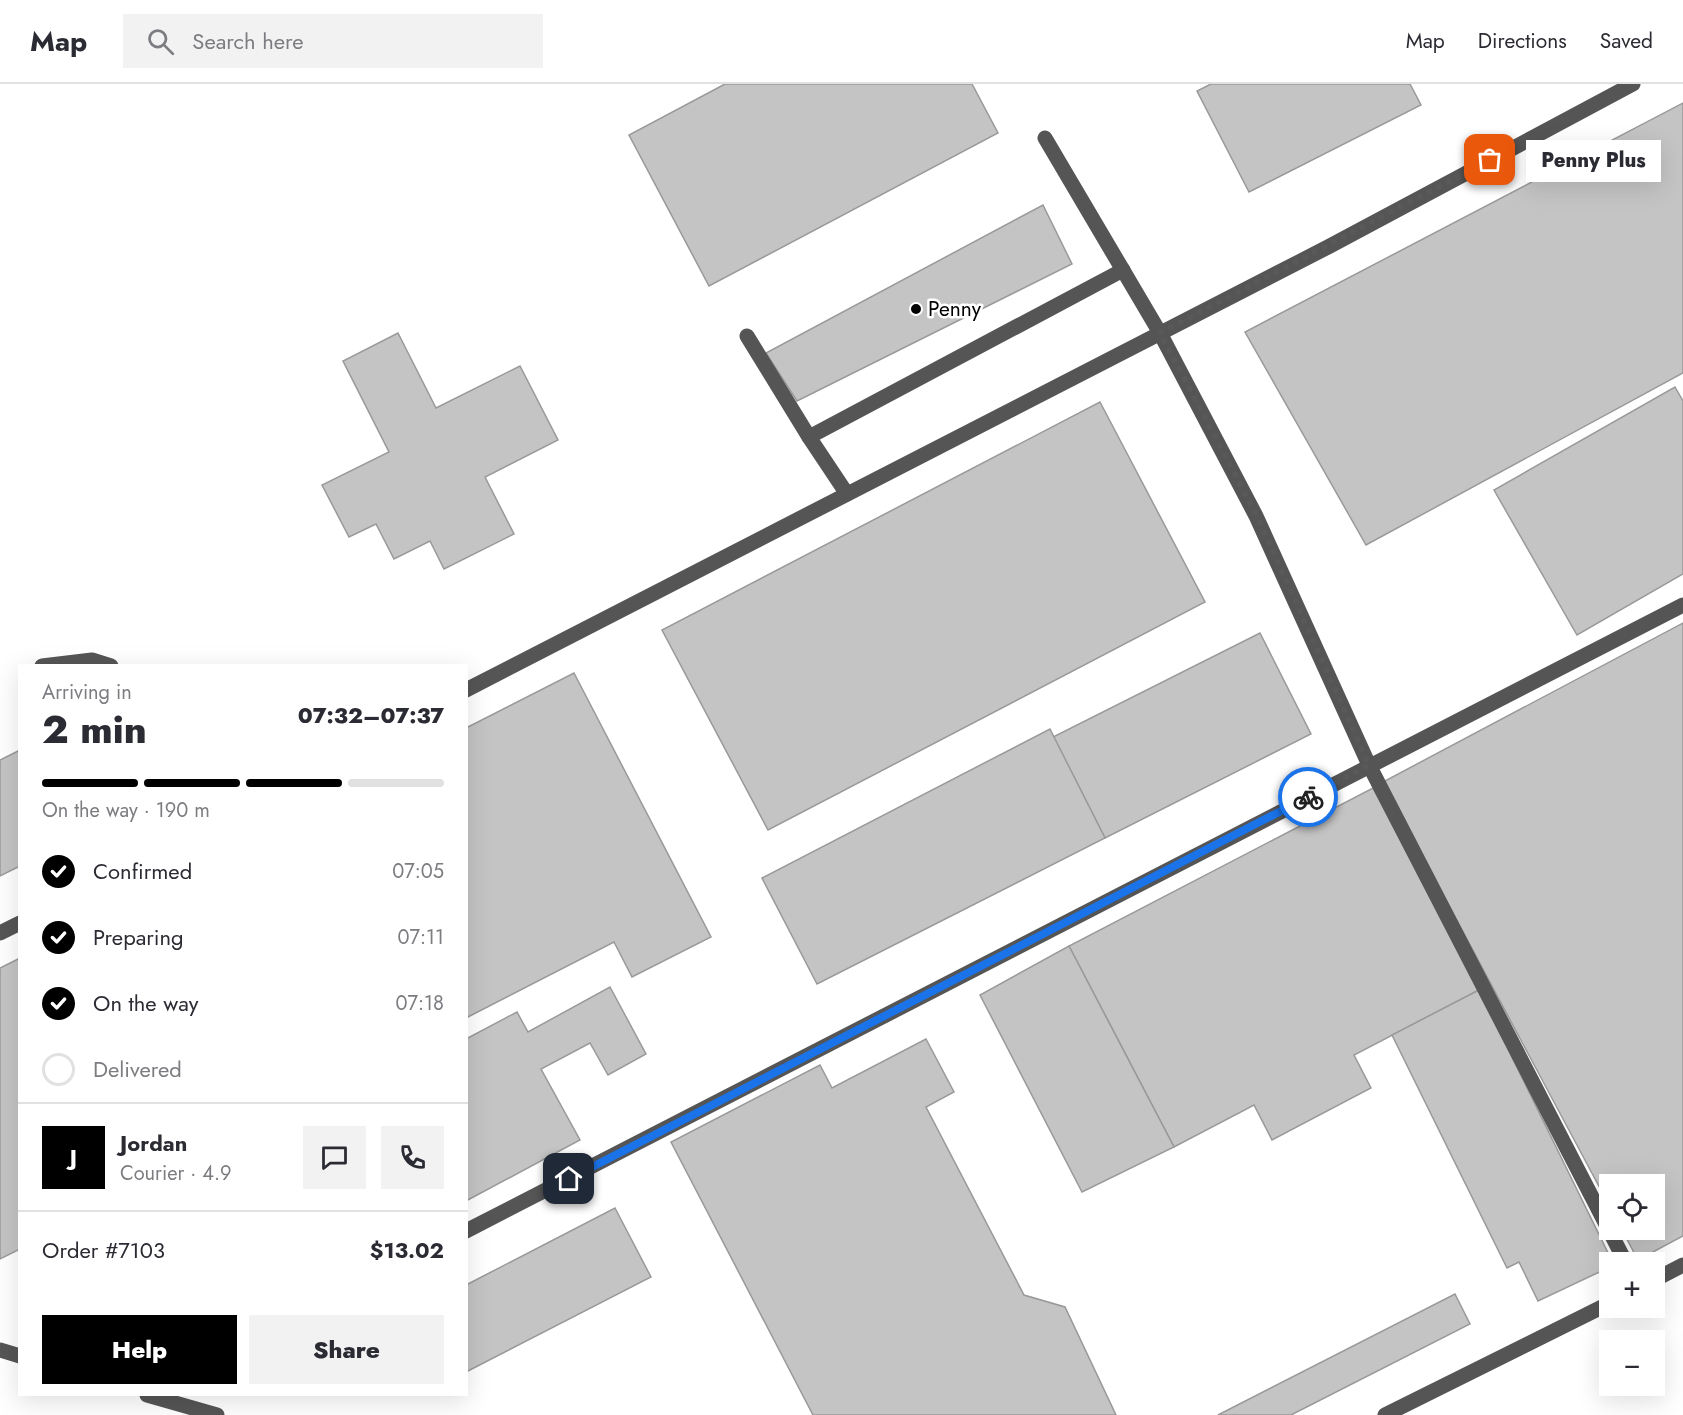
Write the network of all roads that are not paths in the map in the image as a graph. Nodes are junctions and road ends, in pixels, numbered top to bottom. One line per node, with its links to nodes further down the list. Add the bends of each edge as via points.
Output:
1 (1633, 84): 4 (street)
2 (1045, 138): 3 (street)
3 (1124, 270): 4 (street); 6 (street)
4 (1160, 333): 7 (street); 12 (street, via 1257,516)
5 (747, 336): 6 (street)
6 (809, 437): 7 (street)
7 (847, 495): 11 (street)
8 (1683, 605): 12 (street)
9 (59, 664): 10 (street, via 98,660)
10 (107, 664)
11 (468, 689)
12 (1369, 765): 15 (street); 16 (street)
13 (18, 924): 14 (street)
14 (0, 933)
15 (468, 1230)
16 (1620, 1252)
17 (1683, 1265): 18 (street)
18 (1665, 1274)
19 (1599, 1308): 24 (street)
20 (0, 1350): 21 (street)
21 (18, 1355)
22 (150, 1396): 23 (street)
23 (217, 1415)
24 (1384, 1415)

